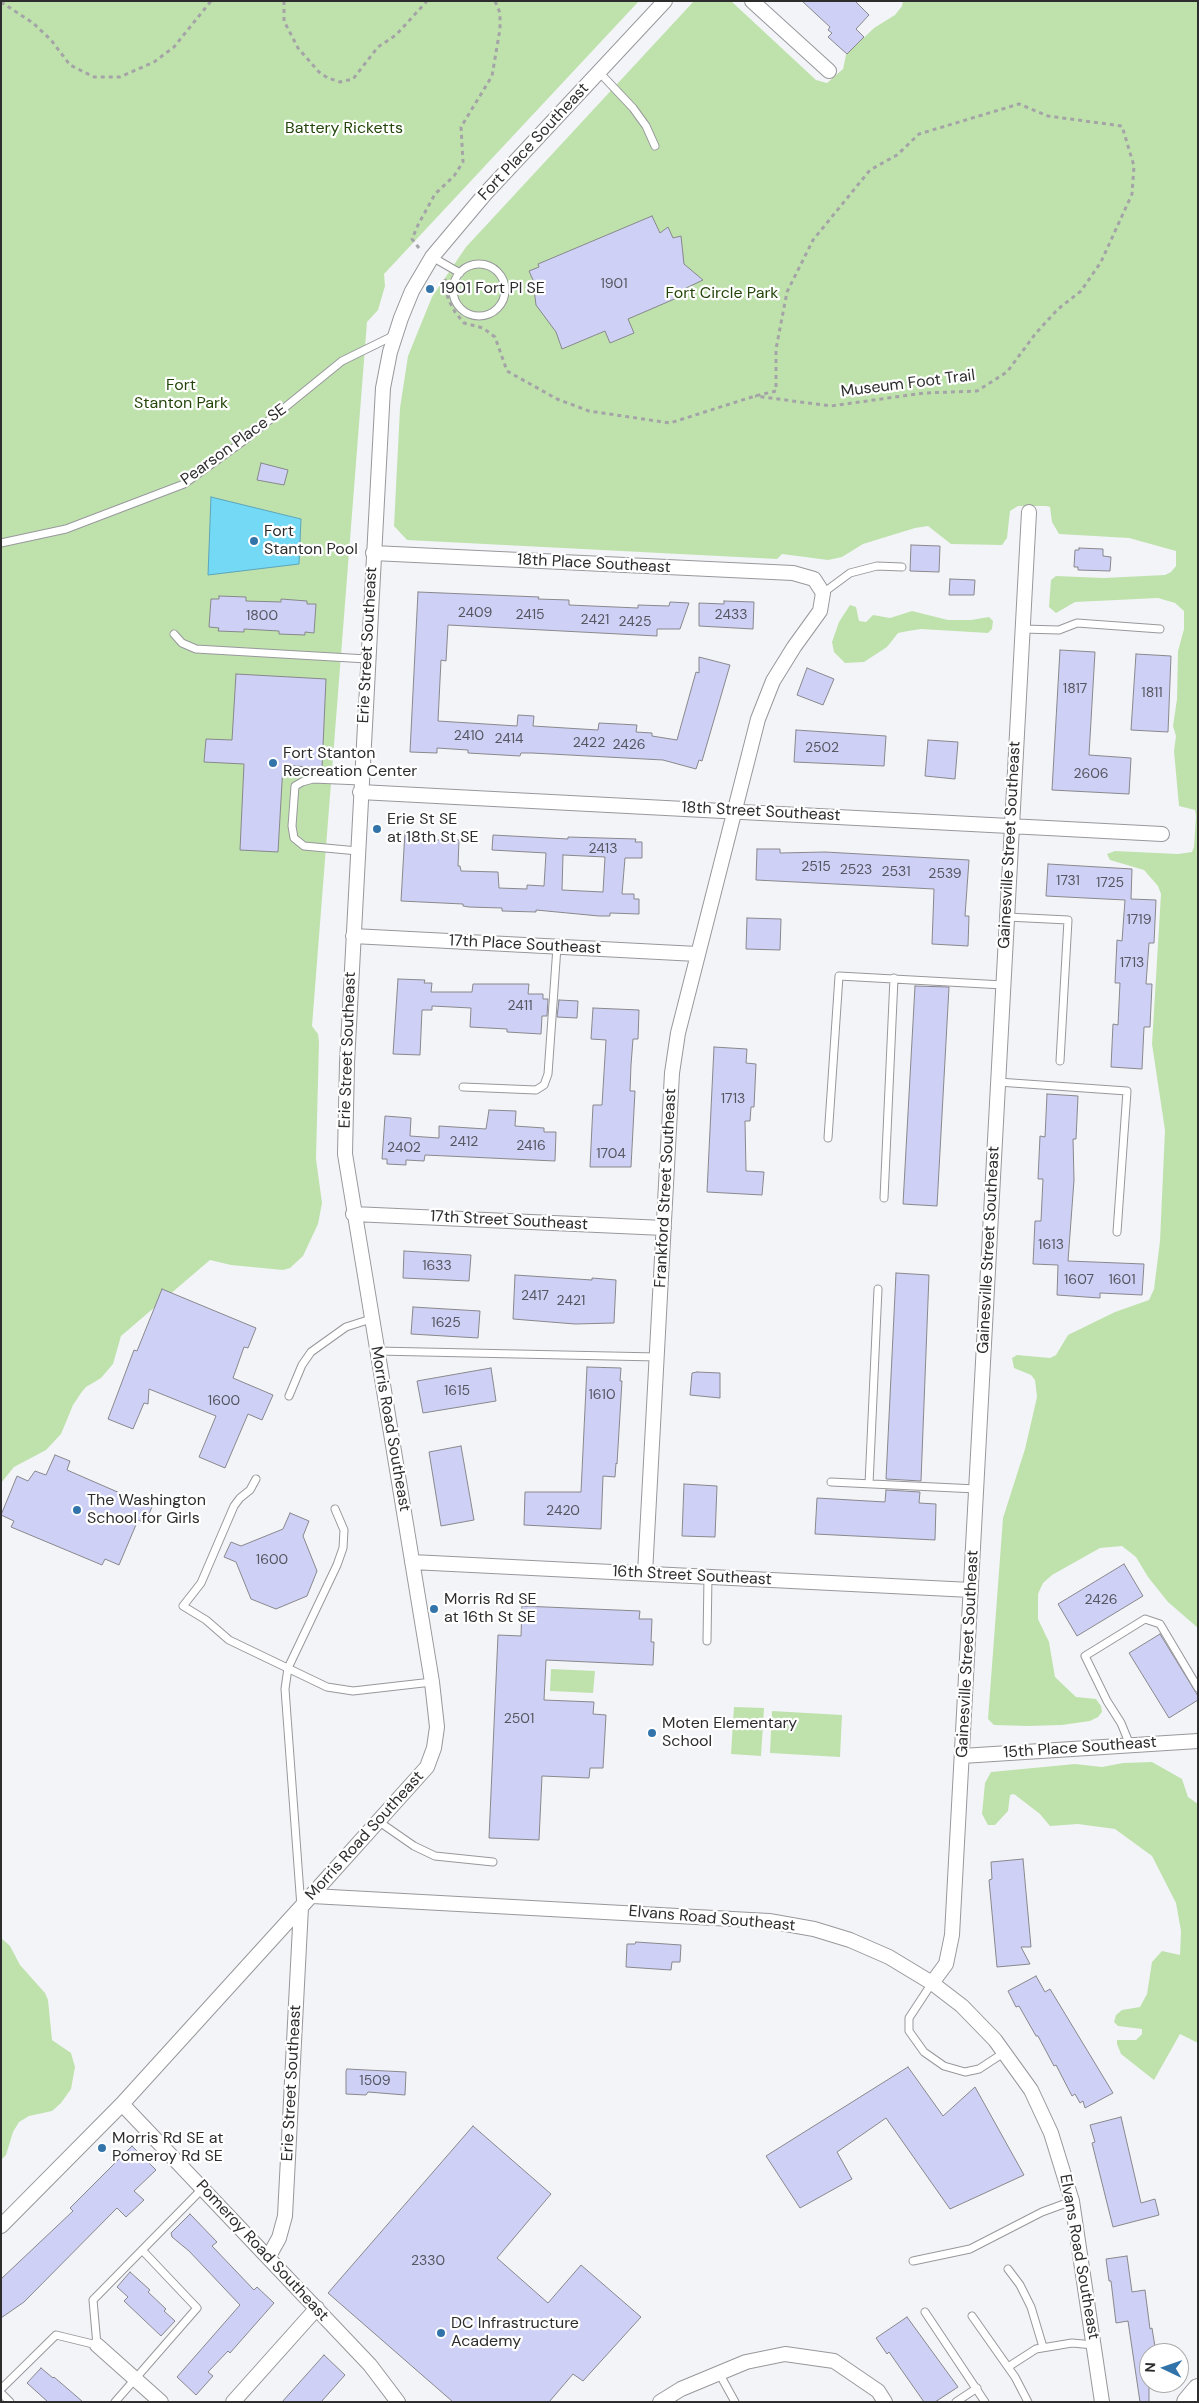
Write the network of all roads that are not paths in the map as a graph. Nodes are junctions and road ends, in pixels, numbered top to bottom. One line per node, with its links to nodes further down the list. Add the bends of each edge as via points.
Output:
1 (665, 1): 4 (street, Fort Place Southeast)
2 (752, 1): 3 (street)
3 (829, 71)
4 (599, 72): 5 (lane, via 633,108); 6 (street, Fort Place Southeast, via 485,194)
5 (655, 146)
6 (432, 257): 7 (lane); 8 (street, Fort Place Southeast)
7 (460, 273): 7 (lane, via 453,288 455,301 467,313 480,316 496,309 502,302 505,290 495,269 485,264 473,264)
8 (412, 291): 9 (street, Erie Street Southeast)
9 (395, 335): 11 (lane, Pearson Place SE, via 342,361 246,439 184,484 66,529); 12 (street, Erie Street Southeast, via 383,388)
10 (1029, 512): 16 (street, Gainesville Street Southeast)
11 (1, 544)
12 (373, 553): 14 (street, 18th Place Southeast, via 793,573 814,580); 18 (street, Erie Street Southeast)
13 (902, 567): 14 (lane, via 877,566 850,572)
14 (823, 593): 20 (street, via 820,612 794,646 770,687 752,739)
15 (1160, 629): 16 (lane, via 1077,623 1059,630)
16 (1022, 630): 21 (street, Gainesville Street Southeast)
17 (174, 634): 18 (lane, via 182,643 196,649)
18 (367, 659): 19 (street, Erie Street Southeast)
19 (361, 786): 20 (street, 18th Street Southeast); 23 (street, Erie Street Southeast); 23 (lane, via 313,779 295,786 292,826 294,838 304,846)
20 (734, 811): 21 (street, 18th Street Southeast); 27 (street, Frankford Street Southeast)
21 (1011, 825): 22 (street, 18th Street Southeast); 24 (street, Gainesville Street Southeast)
22 (1162, 834)
23 (358, 851): 25 (street, Erie Street Southeast)
24 (1006, 917): 29 (street, Gainesville Street Southeast); 30 (lane, via 1068,920)
25 (353, 936): 26 (street, 17th Place Southeast); 35 (street, Erie Street Southeast, via 345,1147)
26 (557, 947): 27 (street, 17th Place Southeast); 32 (lane, via 548,1074 544,1085 536,1090)
27 (697, 954): 36 (street, Frankford Street Southeast, via 672,1073)
28 (894, 978): 29 (lane); 33 (lane, via 839,976); 34 (lane)
29 (1003, 985): 31 (street, Gainesville Street Southeast)
30 (1060, 1061)
31 (998, 1082): 37 (lane, via 1127,1091); 46 (street, Gainesville Street Southeast)
32 (463, 1087)
33 (828, 1138)
34 (884, 1198)
35 (353, 1214): 36 (street, 17th Street Southeast); 39 (street, Morris Road Southeast)
36 (664, 1228): 41 (street, Frankford Street Southeast)
37 (1117, 1232)
38 (878, 1289): 45 (lane)
39 (371, 1319): 40 (street, Morris Road Southeast); 42 (lane, via 346,1327 311,1352)
40 (376, 1351): 41 (lane); 48 (street, Morris Road Southeast)
41 (657, 1358): 49 (street, Frankford Street Southeast)
42 (289, 1396)
43 (256, 1479): 53 (lane, via 234,1506 201,1583 182,1606 206,1620 229,1640)
44 (831, 1482): 45 (lane)
45 (869, 1484): 46 (lane)
46 (976, 1488): 51 (street, Gainesville Street Southeast)
47 (335, 1509): 53 (lane, via 344,1530 343,1548)
48 (412, 1562): 49 (street, 16th Street Southeast); 54 (street, Morris Road Southeast)
49 (645, 1573): 50 (street, 16th Street Southeast)
50 (708, 1576): 51 (street, 16th Street Southeast); 52 (lane)
51 (971, 1590): 58 (street, Gainesville Street Southeast)
52 (707, 1641)
53 (288, 1668): 54 (lane, via 340,1690 374,1690); 62 (lane, via 285,1689)
54 (432, 1682): 59 (street, Morris Road Southeast, via 437,1727 431,1758 427,1767)
55 (1198, 1688): 57 (lane, via 1160,1624 1145,1619 1085,1656)
56 (1198, 1741): 57 (street, 15th Place Southeast)
57 (1130, 1745): 58 (street, 15th Place Southeast)
58 (962, 1756): 63 (street, Gainesville Street Southeast, via 951,1944 946,1964)
59 (378, 1821): 60 (lane, via 435,1856); 61 (street, Morris Road Southeast)
60 (493, 1862)
61 (312, 1896): 62 (street, Morris Road Southeast); 63 (street, Elvans Road Southeast, via 768,1921 814,1929 850,1940 893,1959)
62 (301, 1907): 65 (street, Morris Road Southeast); 70 (street, Erie Street Southeast, via 285,2216 279,2238)
63 (932, 1983): 64 (street, Elvans Road Southeast, via 966,2010); 64 (lane, via 909,2018 909,2031 924,2052 944,2066 965,2072 979,2069)
64 (1005, 2052): 67 (street, Elvans Road Southeast, via 1034,2095 1052,2133)
65 (122, 2104): 66 (street, Pomeroy Road Southeast); 68 (street, Morris Road Southeast)
66 (203, 2188): 69 (lane); 70 (street, Pomeroy Road Southeast)
67 (1072, 2201): 71 (lane, via 1042,2212 970,2250); 77 (street, Elvans Road Southeast)
68 (1, 2226)
69 (142, 2250): 76 (lane, via 94,2300); 81 (lane, via 197,2308)
70 (268, 2256): 73 (street, Pomeroy Road Southeast)
71 (912, 2261)
72 (1008, 2269): 78 (lane, via 1031,2306)
73 (317, 2308): 86 (street, Pomeroy Road Southeast, via 377,2372); 90 (street)
74 (925, 2312): 82 (lane)
75 (972, 2316): 79 (lane)
76 (97, 2345): 81 (street); 83 (lane, via 56,2335)
77 (1094, 2345): 78 (lane, via 1072,2343); 97 (street, Elvans Road Southeast)
78 (1043, 2347): 79 (lane)
79 (1008, 2368): 96 (lane)
80 (719, 2373): 91 (street); 92 (lane); 93 (street, via 746,2362 785,2354 834,2361 878,2391)
81 (136, 2379): 88 (lane); 89 (street)
82 (977, 2388): 94 (lane); 95 (lane)
83 (1, 2389)
84 (1198, 2390): 98 (street)
85 (1, 2393): 87 (lane)
86 (392, 2400)
87 (10, 2402)
88 (115, 2402)
89 (161, 2402)
90 (233, 2402)
91 (660, 2402)
92 (735, 2402)
93 (885, 2402)
94 (956, 2402)
95 (985, 2402)
96 (1028, 2402)
97 (1102, 2402)
98 (1188, 2402)

